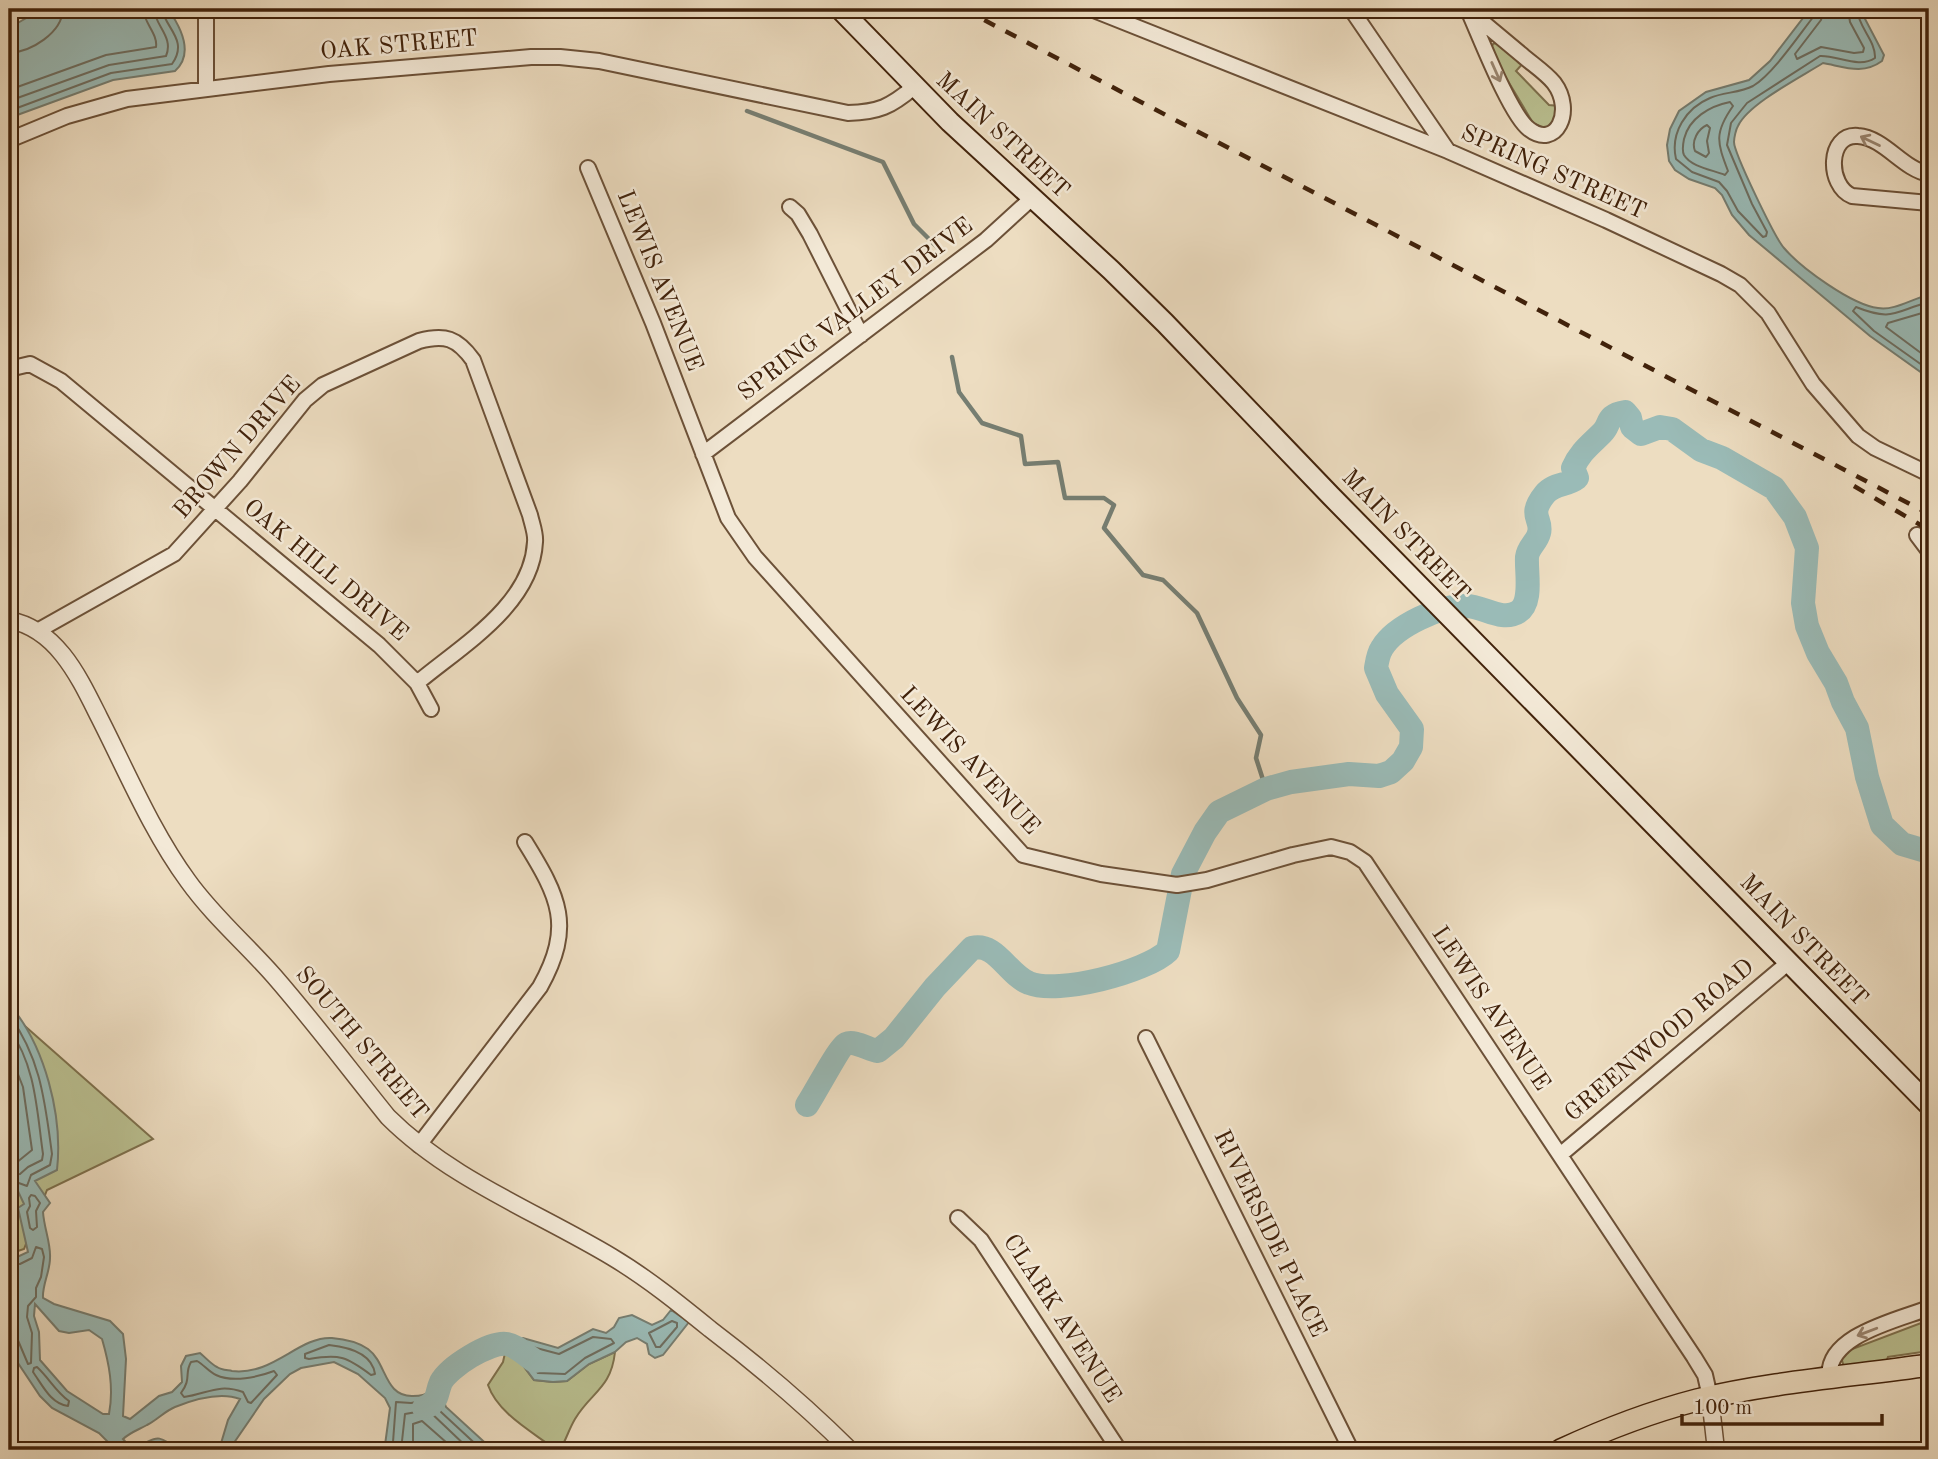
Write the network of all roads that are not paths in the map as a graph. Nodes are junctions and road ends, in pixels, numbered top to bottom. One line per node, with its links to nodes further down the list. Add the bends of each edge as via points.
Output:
1 (206, 9): 7 (street)
2 (840, 9): 6 (main road, MAIN STREET)
3 (1091, 9): 9 (street, SPRING STREET)
4 (1351, 9): 9 (street)
5 (1468, 9): 5 (street, one-way to 5, via 1522,122 1537,133 1555,130 1565,110 1554,83)
6 (914, 87): 7 (street, OAK STREET, via 879,111 848,113 599,61 531,57); 12 (main road, MAIN STREET)
7 (206, 88): 8 (street, OAK STREET, via 107,104)
8 (9, 140)
9 (1448, 151): 18 (street, SPRING STREET, via 1740,285 1768,313 1845,423 1875,448)
10 (588, 169): 17 (street, LEWIS AVENUE)
11 (1929, 174): 13 (street, one-way to 13, via 1857,135 1838,145 1833,164 1837,185 1852,196)
12 (1032, 198): 15 (street, SPRING VALLEY DRIVE, via 986,240); 27 (main road, MAIN STREET, via 1165,323)
13 (1929, 203)
14 (790, 206): 15 (street, via 810,233)
15 (861, 335): 17 (street, SPRING VALLEY DRIVE)
16 (9, 369): 19 (street, OAK HILL DRIVE, via 30,364 61,381)
17 (703, 454): 31 (street, LEWIS AVENUE, via 728,518 755,556 1023,855 1101,874 1183,884 1331,847 1350,852 1365,862)
18 (1929, 474)
19 (216, 508): 23 (street, BROWN DRIVE, via 174,554); 24 (street, OAK HILL DRIVE, via 379,645); 24 (street, BROWN DRIVE, via 291,416 323,385 419,341 435,337 465,349 473,360 536,540 522,589 507,609)
20 (1917, 535): 21 (street)
21 (1929, 551)
22 (9, 620): 23 (street, SOUTH STREET)
23 (39, 631): 30 (street, SOUTH STREET, via 55,645 83,685 162,840 201,899 293,998 388,1117)
24 (417, 683): 25 (street, OAK HILL DRIVE)
25 (431, 709)
26 (525, 842): 30 (street, via 556,901 559,939 554,958 540,987)
27 (1789, 962): 29 (main road, MAIN STREET); 31 (street, GREENWOOD ROAD)
28 (1146, 1038): 39 (street, RIVERSIDE PLACE)
29 (1929, 1105)
30 (419, 1145): 37 (street, SOUTH STREET, via 659,1288 797,1398)
31 (1560, 1155): 36 (street, LEWIS AVENUE, via 1694,1357)
32 (958, 1218): 38 (street, CLARK AVENUE, via 981,1240)
33 (1929, 1308): 35 (street, one-way to 35, via 1845,1343 1833,1356)
34 (1929, 1365): 35 (main road)
35 (1830, 1379): 36 (main road)
36 (1710, 1397): 40 (main road); 41 (street)
37 (850, 1450)
38 (1119, 1450)
39 (1351, 1450)
40 (1561, 1450)
41 (1716, 1450)

